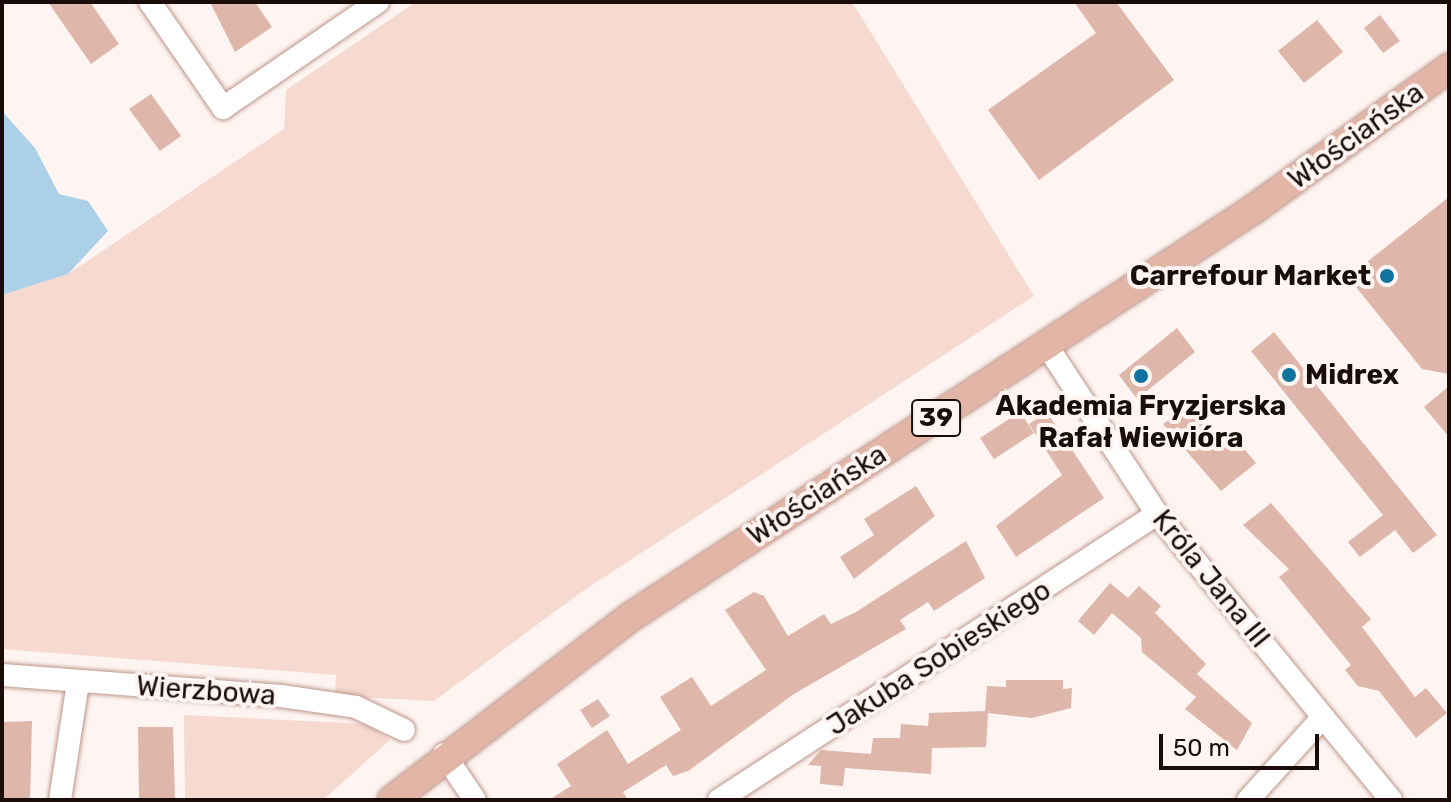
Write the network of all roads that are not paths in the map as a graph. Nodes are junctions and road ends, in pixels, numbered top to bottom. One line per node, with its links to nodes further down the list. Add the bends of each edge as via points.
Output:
1 (150, 2): 2 (street, via 223,108)
2 (378, 2)
3 (1449, 68): 4 (main road, Włościańska / 39, via 1322,163)
4 (1047, 346): 5 (street, Króla Jana III); 10 (main road, Włościańska / 39, via 632,616)
5 (1157, 514): 8 (street, Króla Jana III); 14 (street, Jakuba Sobieskiego)
6 (2, 675): 7 (street, Wierzbowa)
7 (78, 683): 9 (street, Wierzbowa, via 356,707); 11 (street)
8 (1323, 717): 15 (street); 16 (street, Króla Jana III)
9 (404, 730)
10 (444, 754): 12 (main road, Włościańska / 39); 13 (street)
11 (60, 800)
12 (392, 800)
13 (475, 800)
14 (719, 800)
15 (1248, 800)
16 (1391, 800)

